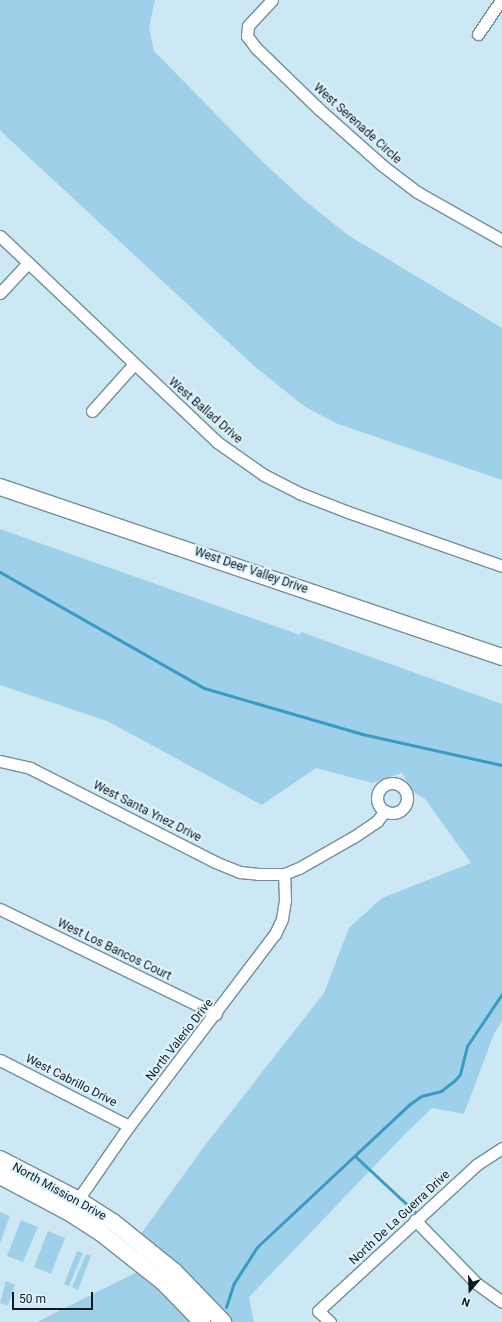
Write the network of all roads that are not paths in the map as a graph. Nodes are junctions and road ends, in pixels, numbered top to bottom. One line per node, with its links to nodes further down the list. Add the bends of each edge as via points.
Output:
1 (272, 0): 5 (street, West Serenade Circle, via 248,26 247,36 256,48 382,166 417,192)
2 (501, 0): 3 (street)
3 (478, 34)
4 (0, 236): 6 (street, West Ballad Drive)
5 (502, 240)
6 (28, 263): 7 (street); 8 (street, West Ballad Drive)
7 (0, 293)
8 (134, 364): 9 (street); 11 (street, West Ballad Drive, via 217,442 264,475 299,493 348,512)
9 (92, 411)
10 (0, 486): 12 (street, West Deer Valley Drive)
11 (502, 566)
12 (502, 657)
13 (0, 761): 15 (street, West Santa Ynez Drive, via 30,768 240,872)
14 (385, 811): 15 (street, via 377,821 355,836)
15 (284, 874): 17 (street, North Valerio Drive, via 285,900 282,919 275,934)
16 (0, 909): 17 (street, West Los Bancos Court)
17 (216, 1014): 19 (street, North Valerio Drive)
18 (0, 1060): 19 (street, West Cabrillo Drive)
19 (129, 1126): 23 (street, North Valerio Drive)
20 (502, 1148): 24 (street, North De La Guerra Drive, via 476,1165)
21 (0, 1159): 23 (street, North Mission Drive)
22 (0, 1176): 23 (street, North Mission Drive)
23 (73, 1206): 26 (street, North Mission Drive, via 135,1259); 27 (street, North Mission Drive, via 113,1222 157,1256)
24 (415, 1220): 25 (street, via 476,1283); 28 (street, North De La Guerra Drive, via 318,1311)
25 (502, 1302)
26 (202, 1322)
27 (224, 1322)
28 (330, 1322)

